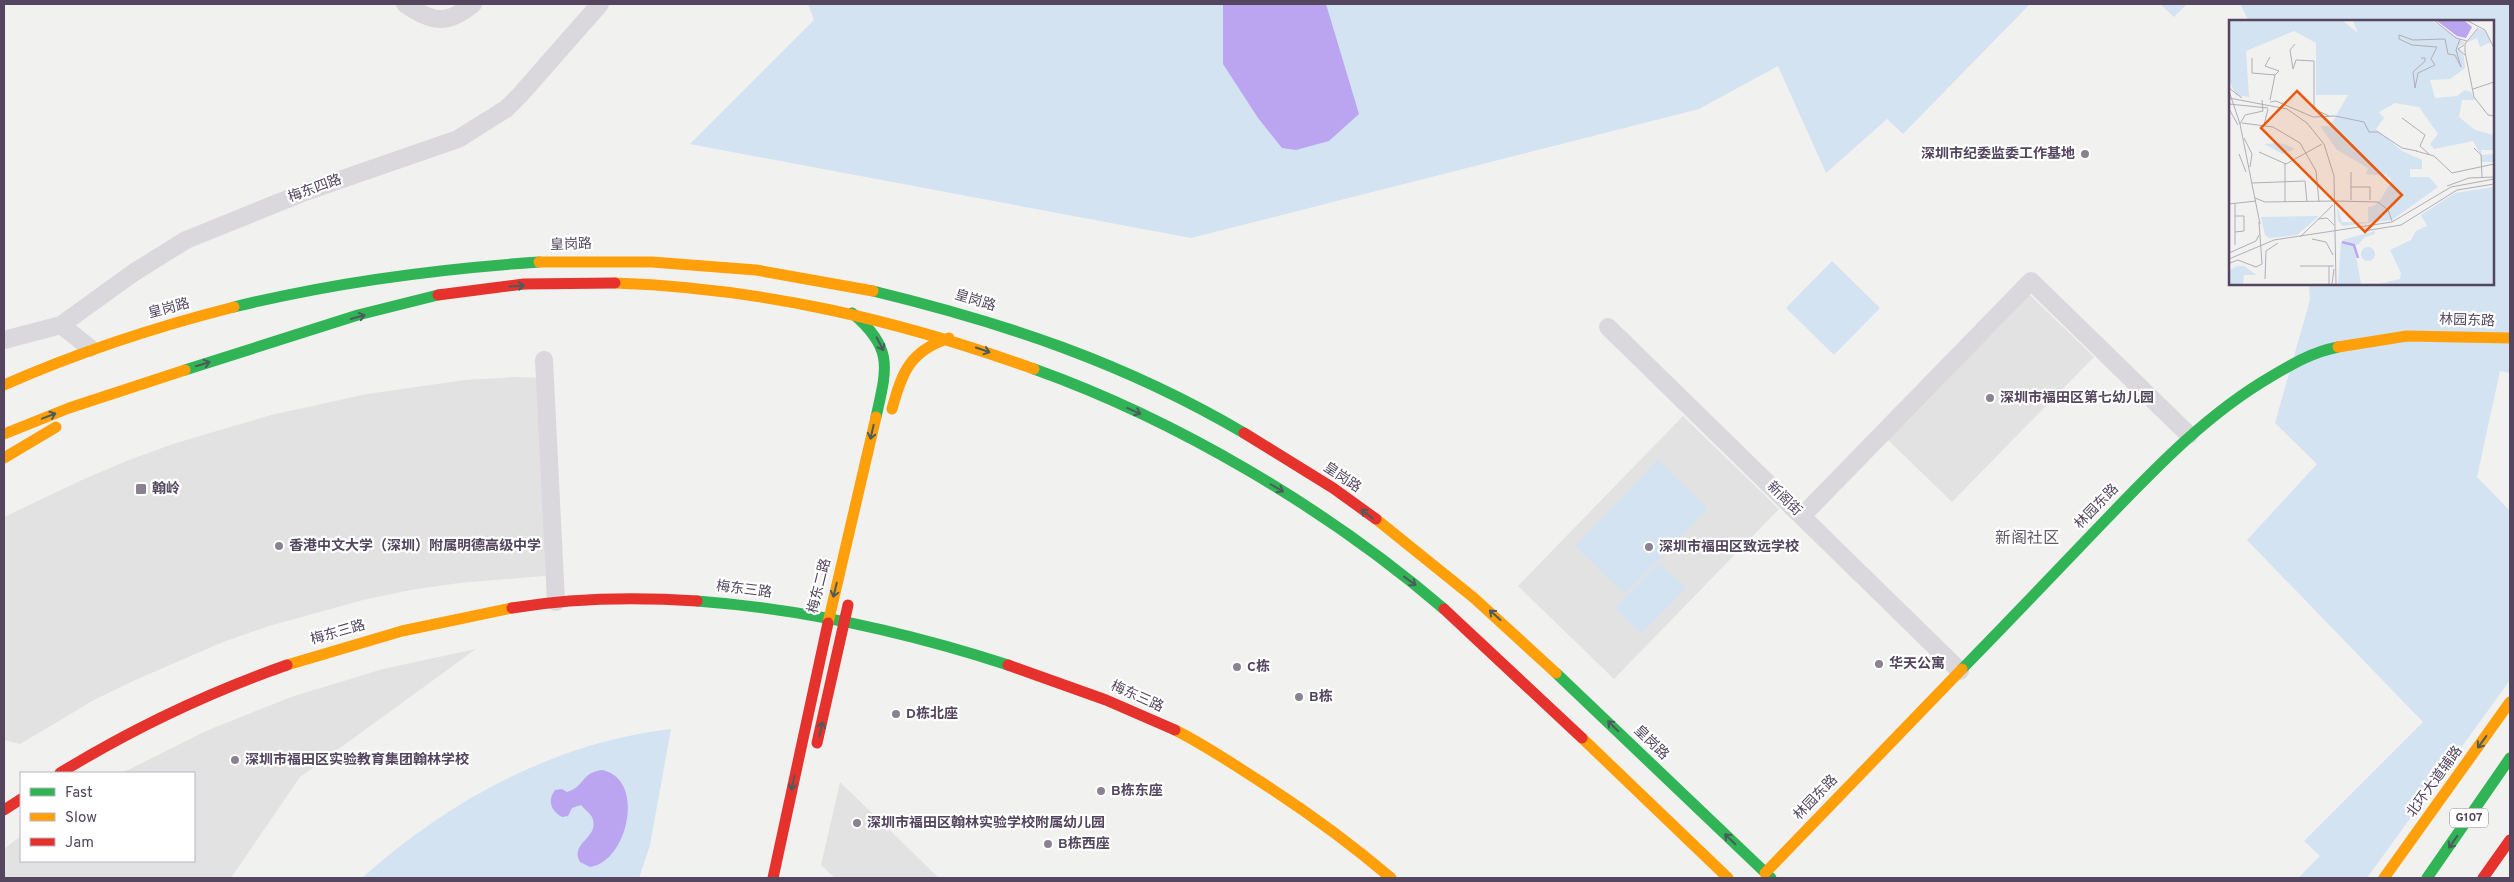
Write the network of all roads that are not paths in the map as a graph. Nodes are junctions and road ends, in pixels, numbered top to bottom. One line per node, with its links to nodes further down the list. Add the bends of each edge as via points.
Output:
1 (404, 4): 2 (street, via 438,20 451,18)
2 (472, 4)
3 (600, 4): 5 (street, 梅东四路, via 506,109 458,139 305,192 186,240)
4 (852, 313): 7 (main road); 15 (main road, one-way to 4, via 386,308 445,293 489,288 561,283 702,288); 23 (main road, 梅东二路, one-way to 23, via 881,342 885,367)
5 (61, 325): 9 (street, 梅东四路); 10 (street)
6 (1608, 327): 20 (street, 新阁街)
7 (950, 338): 16 (main road, via 926,346 903,372); 37 (main road, one-way to 37, via 1011,359 1146,417 1275,487 1346,534 1418,587 1483,643)
8 (2510, 338): 18 (main road, 林园东路, via 2404,335 2339,346 2305,357 2265,379 2229,402)
9 (4, 340)
10 (90, 348): 12 (main road, 皇岗路); 34 (main road, 皇岗路, one-way to 10, via 1514,632 1459,584 1336,490 1258,441 1166,391 1063,346 966,314 831,282 683,262 604,259 499,262 342,282 212,312)
11 (544, 360): 22 (street)
12 (38, 369): 13 (main road); 14 (main road, 皇岗路)
13 (4, 379)
14 (4, 385)
15 (118, 390): 17 (main road, one-way to 15); 19 (main road)
16 (889, 423)
17 (4, 434)
18 (2189, 435): 20 (street, via 2030,281); 25 (main road, 林园东路)
19 (4, 458)
20 (1802, 516): 25 (street, 新阁街)
21 (851, 594): 24 (main road)
22 (556, 602): 23 (main road, 梅东三路, via 709,601); 29 (main road, 梅东三路, via 412,628 292,662 146,725)
23 (828, 617): 24 (main road, 梅东三路); 35 (main road, 梅东二路, one-way to 35)
24 (845, 620): 27 (main road, one-way to 24); 36 (main road, 梅东三路, via 954,646 1026,670 1115,703 1186,735 1290,802)
25 (1960, 671): 34 (main road, 林园东路)
26 (2510, 702): 39 (main road, 北环大道辅路, one-way to 39)
27 (814, 756)
28 (2510, 758): 40 (main road, G107, one-way to 40)
29 (62, 772)
30 (20, 800): 31 (main road)
31 (4, 809)
32 (2510, 840): 41 (main road)
33 (2510, 849): 41 (main road)
34 (1768, 875): 38 (main road)
35 (772, 878)
36 (1391, 878)
37 (1728, 878)
38 (1784, 878)
39 (2384, 878)
40 (2427, 878)
41 (2483, 878)

